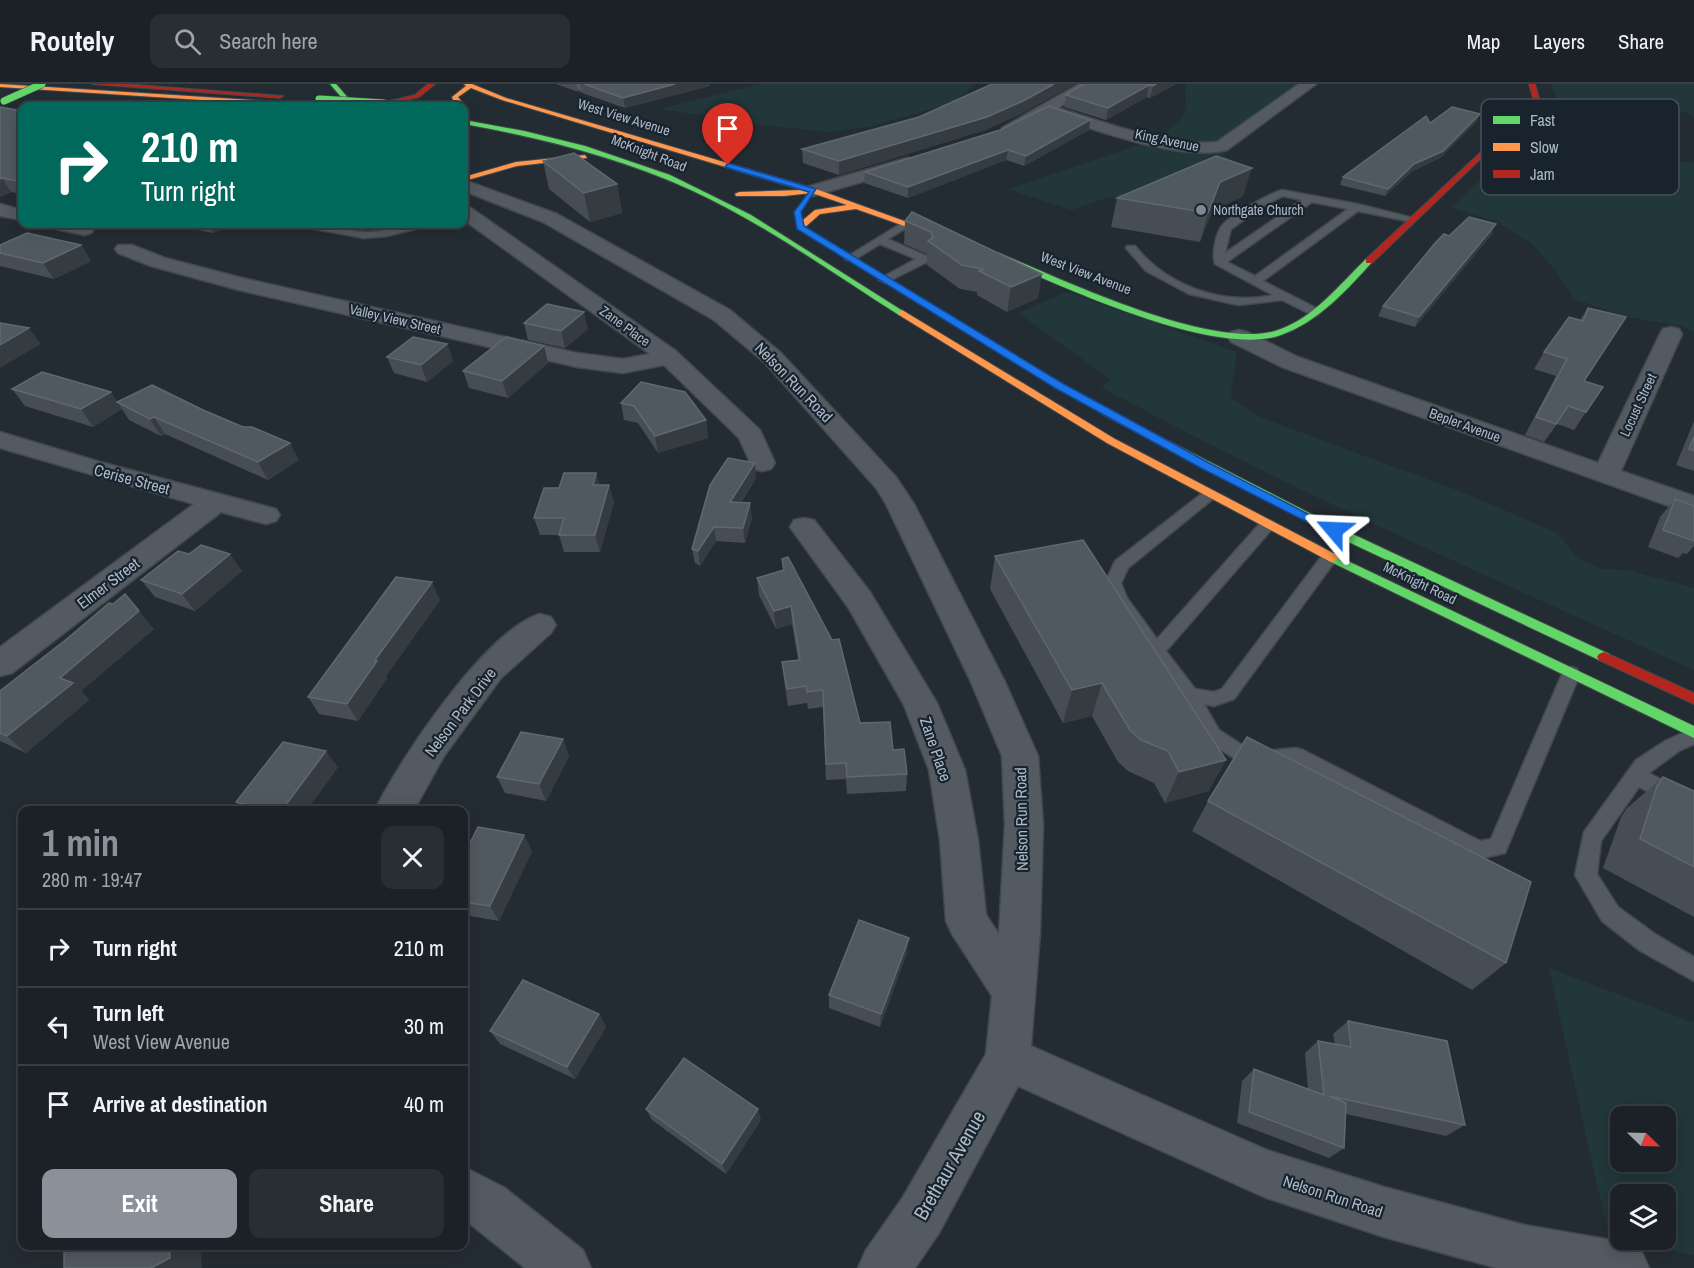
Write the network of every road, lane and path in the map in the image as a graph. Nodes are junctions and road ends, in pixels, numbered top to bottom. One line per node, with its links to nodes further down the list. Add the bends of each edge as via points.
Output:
1 (42, 84): 20 (main road, bridge)
2 (96, 84): 13 (main road)
3 (160, 84): 13 (main road)
4 (334, 84): 17 (main road)
5 (432, 84): 18 (main road, via 416,96)
6 (606, 84): 12 (street)
7 (1090, 84): 22 (street)
8 (1309, 84): 22 (street, King Avenue, via 1221,146 1209,149)
9 (1532, 84): 14 (main road, West View Avenue)
10 (0, 85): 15 (main road)
11 (468, 85): 19 (main road, via 455,97); 33 (main road, West View Avenue)
12 (579, 86)
13 (280, 96): 16 (main road)
14 (1535, 99)
15 (298, 102)
16 (311, 102)
17 (349, 102)
18 (389, 102)
19 (457, 102)
20 (2, 105): 23 (street)
21 (468, 109): 31 (main road, McKnight Road, via 580,134)
22 (1045, 109): 26 (street)
23 (18, 111)
24 (468, 123): 25 (main road, McKnight Road)
25 (509, 130): 27 (main road, McKnight Road); 30 (main road, via 530,139 535,147)
26 (992, 135)
27 (615, 157): 30 (main road); 66 (main road, McKnight Road, via 693,188 748,216 1035,397)
28 (1481, 157): 42 (main road, West View Avenue)
29 (921, 159): 33 (street)
30 (516, 164): 32 (main road)
31 (687, 170)
32 (468, 178)
33 (813, 191): 35 (main road, West View Avenue); 35 (main road, via 794,212 805,230 818,212); 39 (main road, via 734,191)
34 (1311, 198): 37 (lane); 54 (lane); 54 (lane, via 1282,193 1226,227)
35 (858, 206): 43 (main road, West View Avenue)
36 (468, 207): 84 (street, Nelson Run Road, via 550,218 722,315 773,358 886,483 988,682 1020,756 1024,825)
37 (1357, 207): 42 (lane); 56 (lane)
38 (468, 209): 61 (street, Zane Place)
39 (769, 209)
40 (0, 210): 41 (street)
41 (18, 214)
42 (1412, 219): 58 (main road, West View Avenue)
43 (907, 223): 48 (lane); 49 (main road, West View Avenue)
44 (79, 228): 47 (street)
45 (326, 228): 46 (lane, via 364,235)
46 (411, 228)
47 (84, 229)
48 (880, 240): 53 (lane); 55 (lane, via 925,260)
49 (963, 243)
50 (1131, 248): 57 (lane, via 1140,262 1195,293 1237,302)
51 (125, 249): 61 (street, Valley View Street, via 239,284 586,362 638,366)
52 (984, 251): 60 (main road, West View Avenue, via 1143,313 1209,333)
53 (845, 255): 55 (main road)
54 (1219, 262): 56 (lane)
55 (881, 277)
56 (1256, 281): 57 (lane)
57 (1284, 296): 58 (lane)
58 (1314, 312): 60 (main road, West View Avenue, via 1287,332)
59 (1671, 334): 65 (street, Locust Street)
60 (1239, 337): 65 (street, Bepler Avenue, via 1290,362)
61 (668, 356): 64 (street, Zane Place, via 751,435)
62 (1101, 409): 78 (main road, McKnight Road, via 1205,466 1394,560)
63 (0, 440): 67 (street, Cerise Street)
64 (762, 463)
65 (1606, 475): 68 (street, Bepler Avenue)
66 (1209, 495): 70 (main road, McKnight Road); 74 (lane, via 1121,565 1113,583 1119,600)
67 (216, 502): 69 (street, Cerise Street); 75 (street, Elmer Street)
68 (1694, 506)
69 (266, 515)
70 (1267, 525): 72 (main road, McKnight Road); 74 (lane)
71 (804, 527): 84 (street, Zane Place, via 859,600 920,703 947,770 960,840 966,921)
72 (1330, 557): 76 (main road, McKnight Road); 77 (lane, via 1228,694 1214,699)
73 (540, 625): 81 (street, Nelson Park Drive, via 489,669 432,746)
74 (1156, 651): 77 (lane)
75 (0, 664)
76 (1571, 674): 77 (lane, via 1498,847 1478,850 1296,756 1250,760 1212,735); 79 (main road, McKnight Road)
77 (1189, 695)
78 (1694, 699)
79 (1694, 734): 80 (lane, via 1643,766)
80 (1636, 776): 82 (lane); 83 (lane, via 1591,838 1586,875 1610,914)
81 (396, 806)
82 (1694, 807)
83 (1694, 970)
84 (1014, 991): 85 (street, Nelson Run Road)
85 (1008, 1059): 88 (street, Brethaur Avenue, via 921,1215); 89 (street, Nelson Run Road, via 1264,1173 1384,1212 1513,1247)
86 (468, 1194): 87 (street, via 488,1205)
87 (565, 1268)
88 (884, 1268)
89 (1623, 1268)

